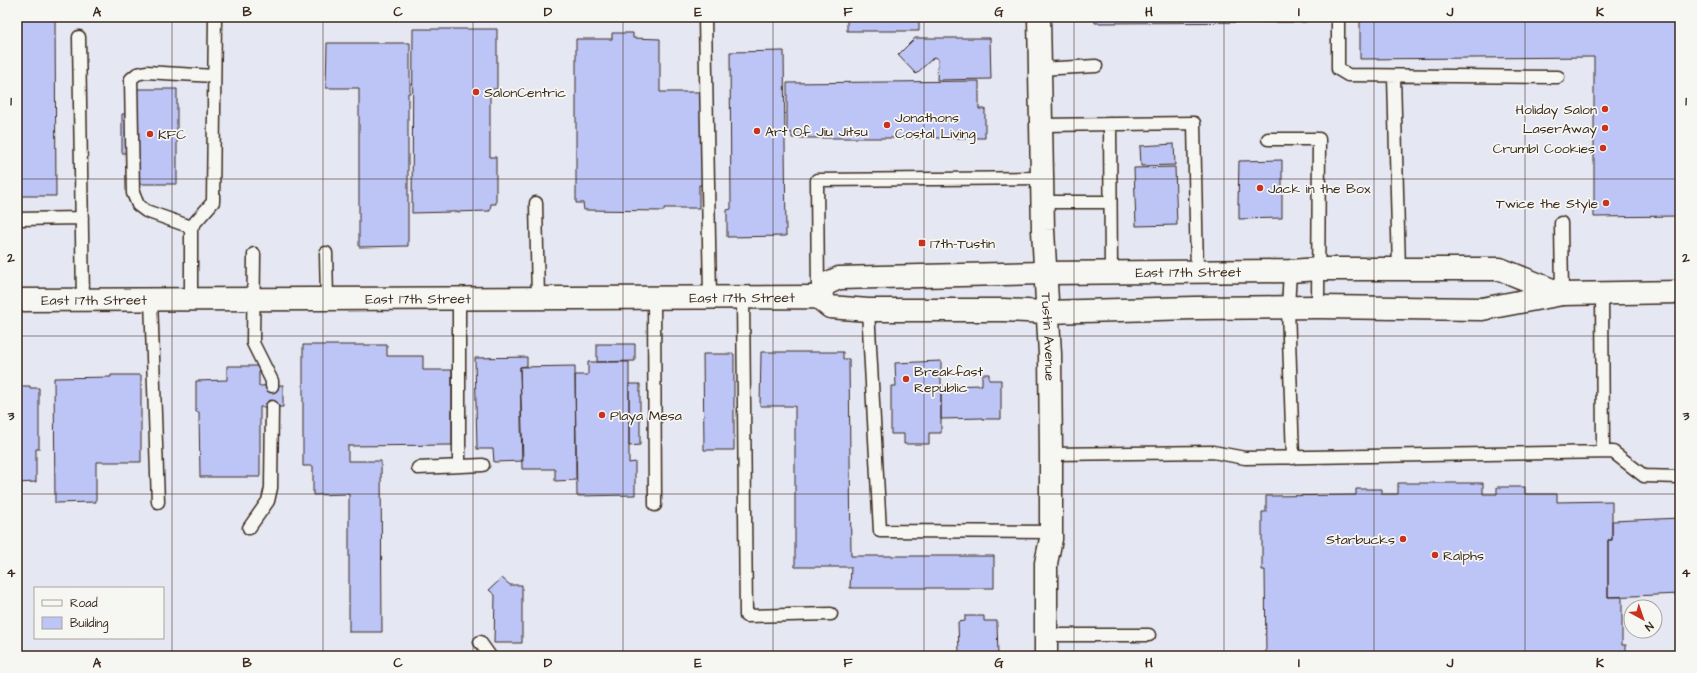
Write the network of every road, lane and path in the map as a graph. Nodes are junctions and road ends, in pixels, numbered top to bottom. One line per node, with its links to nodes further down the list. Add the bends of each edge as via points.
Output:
1 (215, 17): 8 (lane)
2 (705, 17): 34 (lane)
3 (1039, 17): 7 (main road, Tustin Avenue)
4 (1338, 17): 9 (lane, via 1338,68 1348,75)
5 (79, 38): 18 (lane)
6 (1096, 66): 7 (lane)
7 (1039, 69): 12 (main road, Tustin Avenue)
8 (214, 76): 21 (lane, via 213,202); 21 (lane, via 146,72 131,79 133,193 138,205 146,211)
9 (1394, 76): 10 (lane); 26 (lane)
10 (1558, 77)
11 (1110, 124): 12 (lane); 16 (lane); 27 (lane, via 1194,123)
12 (1042, 125): 14 (main road, Tustin Avenue)
13 (1268, 139): 24 (lane, via 1319,139)
14 (1043, 178): 15 (main road, Tustin Avenue); 36 (lane, via 817,180)
15 (1042, 202): 16 (lane); 28 (main road, Tustin Avenue)
16 (1110, 202): 29 (lane)
17 (536, 203): 38 (lane)
18 (82, 218): 19 (lane); 43 (lane)
19 (17, 219)
20 (1561, 223): 32 (lane)
21 (191, 227): 39 (lane)
22 (326, 253): 41 (lane)
23 (254, 254): 40 (lane)
24 (1319, 269): 25 (main road, East 17th Street); 26 (main road, East 17th Street); 45 (lane)
25 (1290, 270): 27 (main road, East 17th Street); 46 (lane)
26 (1399, 270): 32 (main road, East 17th Street, via 1500,269)
27 (1197, 271): 29 (main road, East 17th Street)
28 (1045, 272): 29 (main road, East 17th Street); 36 (main road, East 17th Street, via 839,278 826,284); 48 (main road, Tustin Avenue)
29 (1111, 272)
30 (1680, 292): 31 (main road, East 17th Street)
31 (1602, 293): 32 (main road, East 17th Street); 51 (lane)
32 (1562, 294): 45 (main road, East 17th Street, via 1482,309)
33 (654, 297): 34 (main road, East 17th Street); 38 (main road, East 17th Street); 59 (lane)
34 (710, 297): 35 (main road, East 17th Street)
35 (743, 297): 36 (main road, East 17th Street); 62 (lane, via 746,616)
36 (818, 297): 47 (main road, East 17th Street, via 830,307)
37 (458, 298): 38 (main road, East 17th Street); 41 (main road, East 17th Street); 55 (lane)
38 (538, 298)
39 (191, 299): 40 (main road, East 17th Street); 44 (main road, East 17th Street)
40 (254, 299): 41 (main road, East 17th Street); 49 (lane, via 253,343 272,381)
41 (327, 299)
42 (17, 300): 43 (main road, East 17th Street)
43 (83, 300): 44 (main road, East 17th Street)
44 (151, 300): 58 (lane)
45 (1318, 307): 46 (main road, East 17th Street)
46 (1288, 308): 48 (main road, East 17th Street); 53 (lane)
47 (868, 310): 48 (main road, East 17th Street); 61 (lane, via 880,531)
48 (1046, 312): 52 (main road, Tustin Avenue, via 1050,354)
49 (272, 386)
50 (272, 407): 60 (lane, via 271,488 268,501)
51 (1604, 452): 53 (lane); 57 (lane, via 1613,452 1644,476)
52 (1051, 454): 53 (lane, via 1213,452 1245,458); 61 (main road, Tustin Avenue)
53 (1293, 458)
54 (483, 465): 55 (lane)
55 (459, 466): 56 (lane)
56 (418, 468)
57 (1680, 477)
58 (158, 502)
59 (655, 505)
60 (249, 528)
61 (1051, 532): 65 (main road, Tustin Avenue, via 1046,563)
62 (831, 614)
63 (1149, 635): 65 (lane)
64 (480, 642): 66 (lane)
65 (1046, 646)
66 (490, 656)

